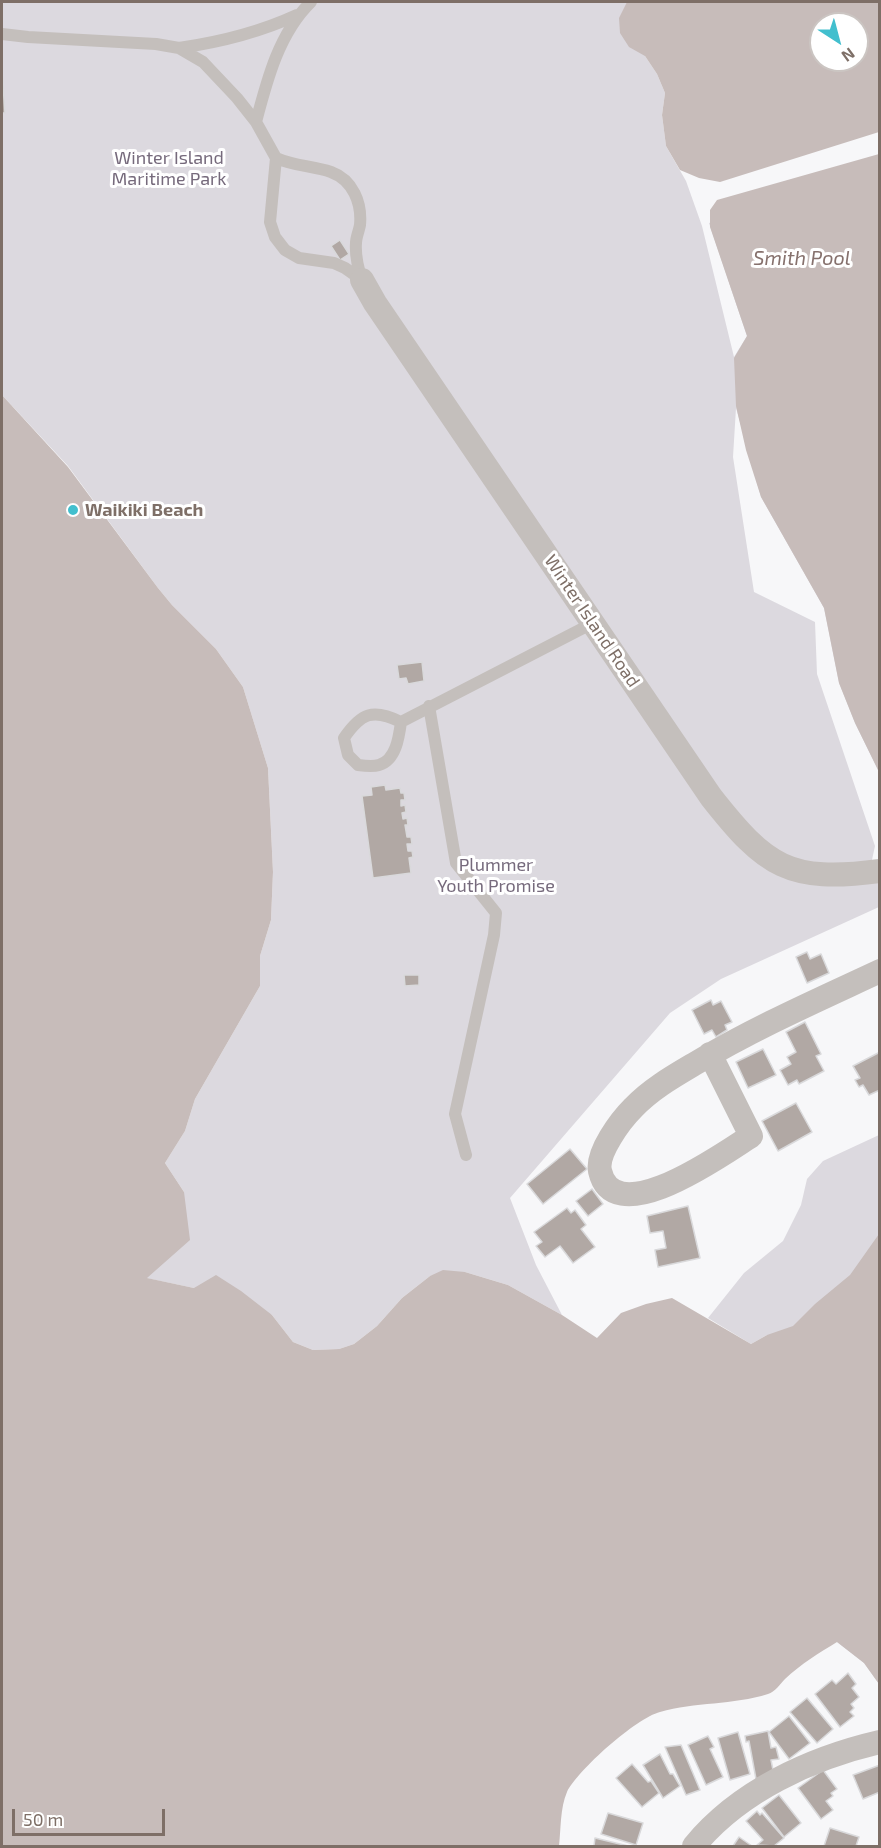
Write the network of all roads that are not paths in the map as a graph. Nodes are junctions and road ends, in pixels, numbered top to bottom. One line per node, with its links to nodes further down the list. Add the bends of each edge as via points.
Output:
1 (311, 2): 2 (lane)
2 (297, 15): 4 (lane, via 241,37); 5 (lane, via 281,44)
3 (2, 34): 4 (lane)
4 (179, 48): 5 (lane, via 220,78)
5 (256, 122): 6 (lane)
6 (276, 158): 7 (lane, Winter Island Road, via 332,172 356,193 360,208 356,261); 7 (lane, Winter Island Road, via 270,222 275,237 285,250 299,258 334,263)
7 (362, 280): 8 (street, Winter Island Road)
8 (592, 623): 9 (lane); 11 (street, Winter Island Road, via 711,797 762,854 810,874)
9 (429, 706): 10 (lane); 14 (lane, via 456,863 496,913 456,1114)
10 (400, 722): 10 (lane, via 369,713 354,723 344,738 348,756 358,765 383,763 398,742)
11 (879, 872)
12 (879, 971): 13 (street)
13 (710, 1054): 13 (street, via 650,1092 631,1109 614,1133 603,1151 599,1168 604,1182 614,1191 631,1195 665,1186 751,1136)
14 (466, 1155)
15 (879, 1742): 16 (street, via 826,1759 768,1785 724,1815)
16 (694, 1846)

